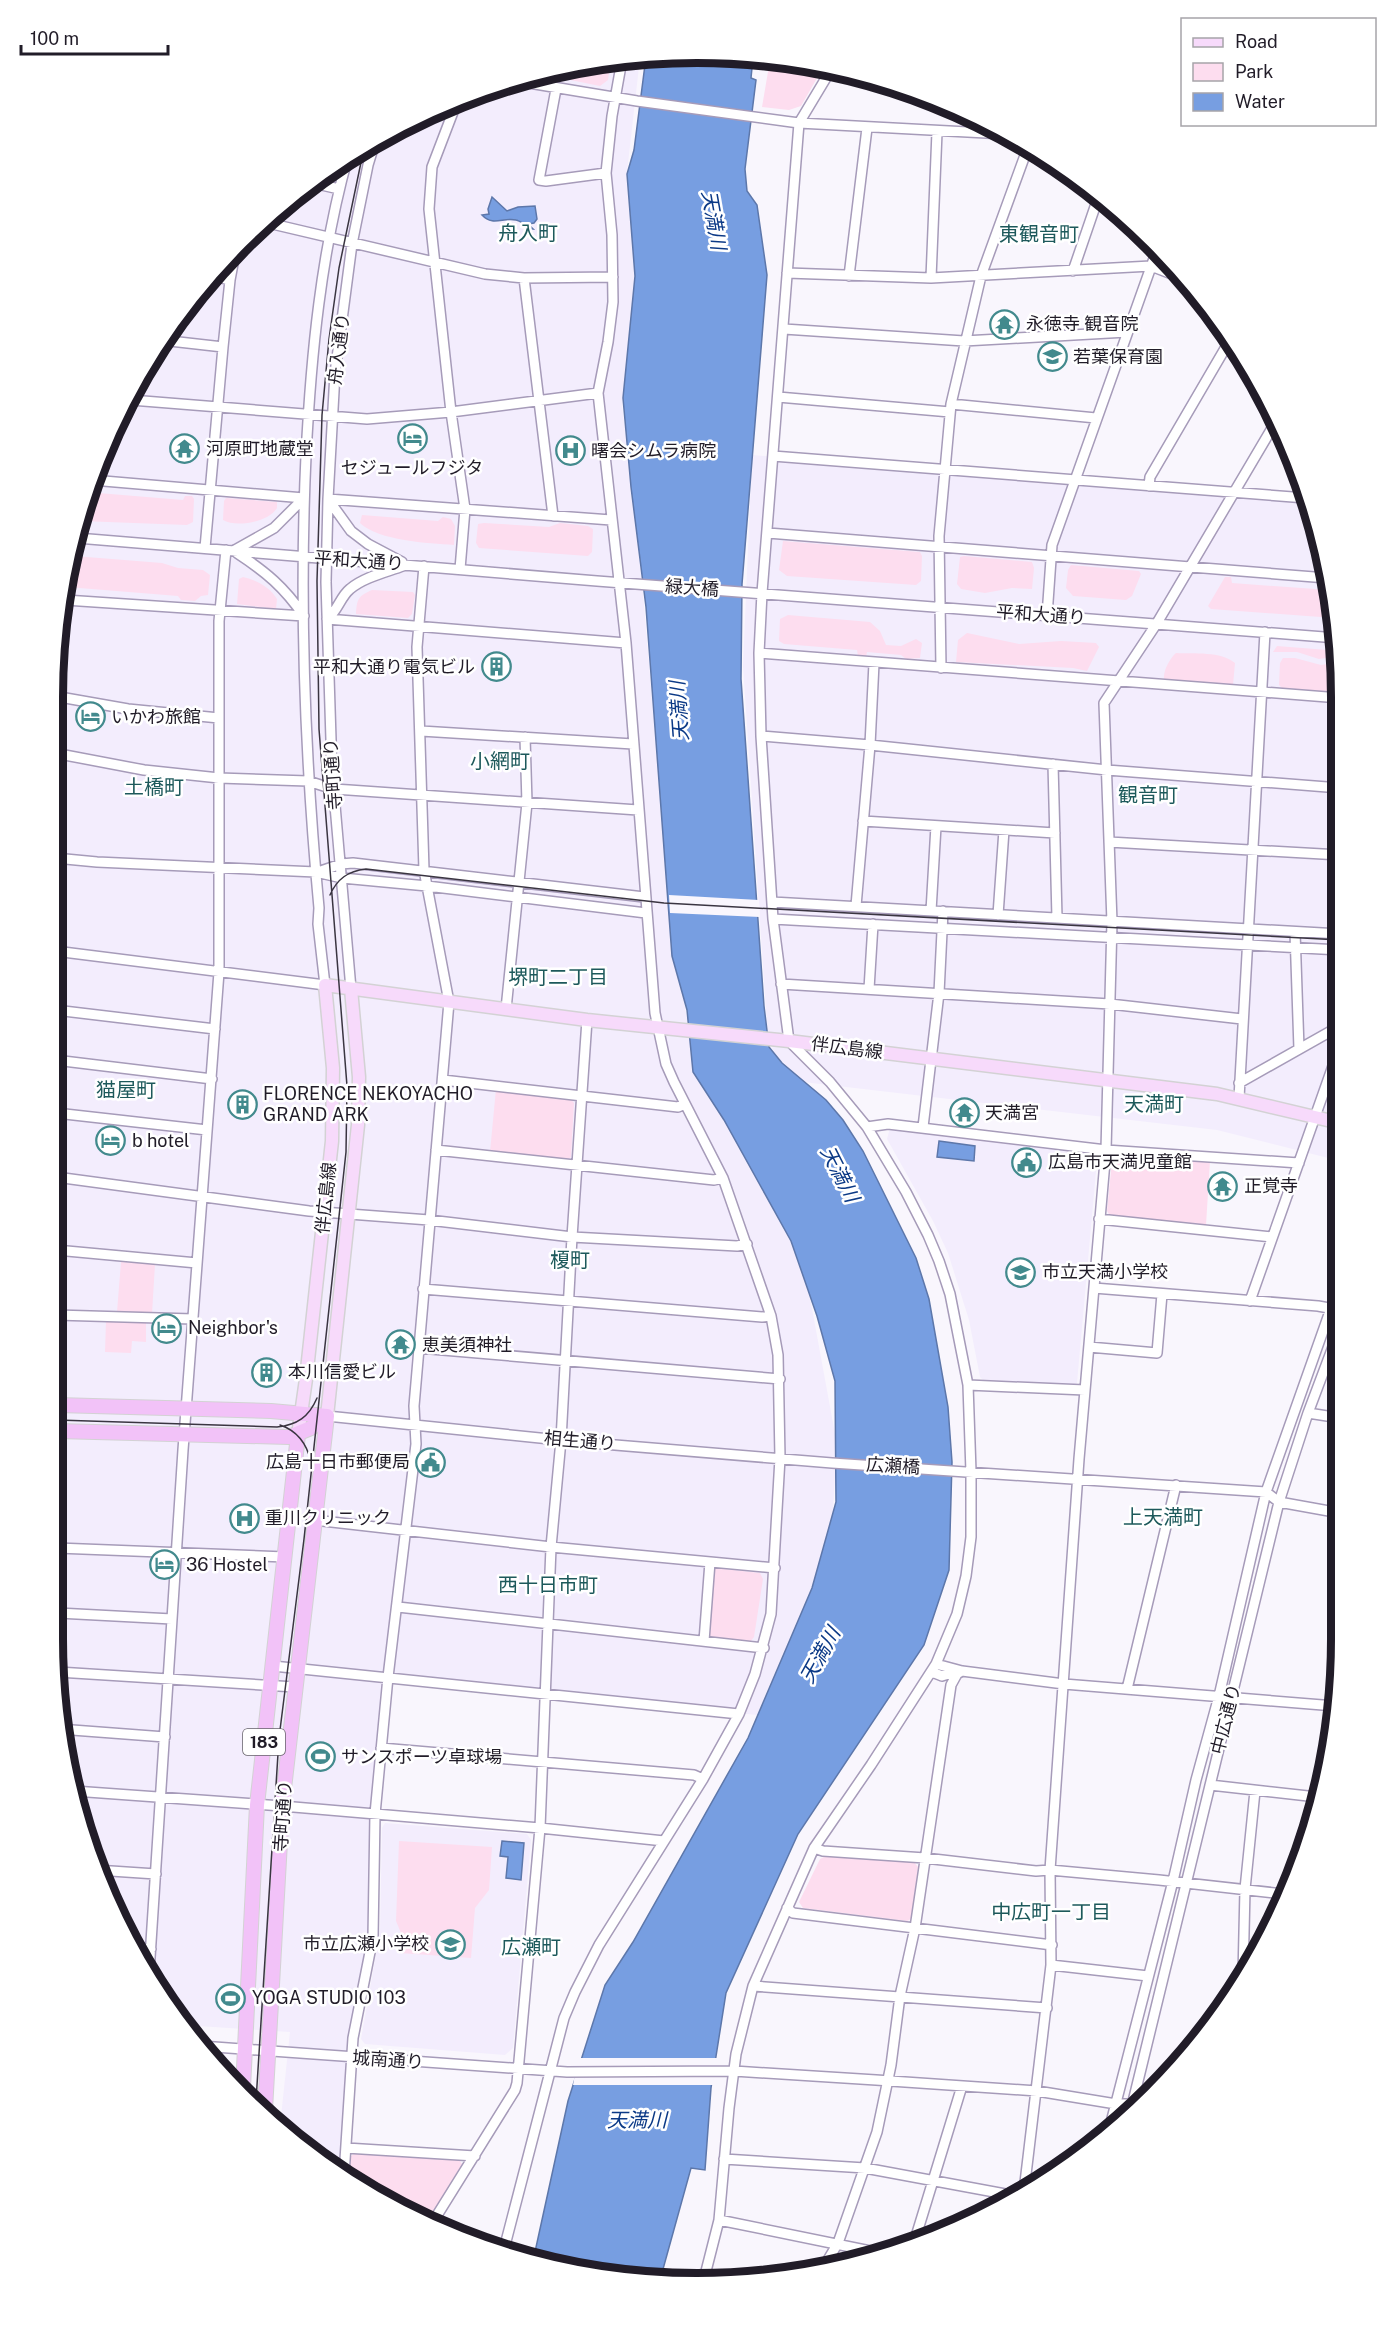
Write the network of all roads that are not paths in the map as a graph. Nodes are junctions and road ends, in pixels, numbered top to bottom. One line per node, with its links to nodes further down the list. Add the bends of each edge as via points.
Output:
1 (621, 67): 5 (street)
2 (827, 76): 7 (street)
3 (535, 85): 4 (street)
4 (556, 89): 5 (street); 14 (street, via 539,180)
5 (615, 98): 7 (street); 14 (street)
6 (453, 111): 22 (street, via 432,167 429,209)
7 (799, 123): 8 (street); 26 (street)
8 (867, 128): 9 (street); 28 (street)
9 (937, 132): 10 (street); 33 (street)
10 (987, 133)
11 (372, 153): 20 (street, 舟入通り)
12 (1025, 155): 29 (street)
13 (344, 171): 16 (street, 舟入通り)
14 (606, 173): 30 (street)
15 (323, 185): 16 (street)
16 (339, 189): 19 (street, 舟入通り)
17 (1096, 204): 25 (street)
18 (274, 225): 19 (street)
19 (330, 238): 20 (street); 48 (street, 舟入通り, via 310,369)
20 (352, 244): 22 (street); 49 (street, 舟入通り)
21 (1154, 258): 24 (street)
22 (433, 262): 32 (street); 47 (street)
23 (233, 266): 34 (street)
24 (1151, 266): 25 (street); 27 (street); 36 (street)
25 (1073, 271): 29 (street)
26 (787, 273): 28 (street); 35 (street)
27 (1168, 273)
28 (849, 276): 33 (street)
29 (981, 276): 33 (street); 37 (street)
30 (613, 277): 32 (street); 41 (street, via 608,342)
31 (221, 278): 34 (street)
32 (524, 278): 44 (street)
33 (931, 278)
34 (230, 280): 39 (street)
35 (784, 329): 37 (street); 42 (street)
36 (1127, 332): 37 (street); 50 (street)
37 (964, 340): 46 (street)
38 (173, 341): 39 (street)
39 (223, 347): 45 (street)
40 (1226, 348): 56 (street, via 1150,477)
41 (598, 393): 44 (street); 64 (street)
42 (778, 397): 46 (street); 52 (street)
43 (137, 400): 45 (street)
44 (540, 400): 47 (street); 63 (street)
45 (219, 406): 48 (street); 57 (street)
46 (950, 408): 50 (street); 53 (street)
47 (451, 412): 49 (street, via 367,419); 62 (street)
48 (308, 414): 49 (street); 60 (street, 舟入通り)
49 (332, 417): 61 (street, 舟入通り)
50 (1096, 418): 54 (street)
51 (1272, 429): 58 (street)
52 (773, 456): 53 (street); 65 (street)
53 (945, 470): 54 (street); 68 (street)
54 (1074, 480): 56 (street); 70 (street)
55 (101, 481): 57 (street)
56 (1149, 486): 58 (street)
57 (211, 490): 60 (street); 67 (street)
58 (1235, 492): 59 (street); 75 (street)
59 (1298, 497)
60 (304, 498): 69 (street, via 274,528); 71 (street, 舟入通り)
61 (328, 499): 62 (street); 72 (street, 舟入通り); 73 (street, via 351,531)
62 (465, 509): 63 (street); 76 (street)
63 (553, 516): 64 (street)
64 (611, 520): 78 (street)
65 (768, 533): 68 (street); 81 (street)
66 (84, 539): 67 (street, 平和大通り)
67 (205, 548): 69 (street, 平和大通り)
68 (940, 548): 70 (street); 83 (street)
69 (230, 551): 71 (street, 平和大通り); 84 (street); 85 (street, via 268,574)
70 (1050, 556): 75 (street); 86 (street)
71 (303, 557): 72 (street, 平和大通り); 85 (street, 寺町通り)
72 (326, 559): 73 (street, 平和大通り); 87 (street, 寺町通り)
73 (406, 565): 74 (street, 平和大通り); 87 (street, via 357,584)
74 (424, 566): 76 (street, 平和大通り); 89 (street)
75 (1191, 567): 77 (street); 88 (street)
76 (460, 569): 78 (street, 平和大通り)
77 (1320, 577)
78 (619, 582): 79 (street, 平和大通り); 92 (street)
79 (641, 584): 80 (street, 緑大橋)
80 (744, 591): 81 (street, 平和大通り)
81 (762, 593): 83 (street, 平和大通り); 93 (street)
82 (70, 600): 84 (street)
83 (941, 609): 86 (street, 平和大通り); 95 (street)
84 (220, 611): 85 (street); 100 (street)
85 (304, 616): 110 (street, 寺町通り)
86 (1047, 616): 88 (street, 平和大通り)
87 (327, 619): 89 (street); 113 (street, 寺町通り)
88 (1157, 623): 90 (street, 平和大通り); 96 (street)
89 (419, 626): 92 (street); 101 (street)
90 (1265, 632): 91 (street, 平和大通り); 97 (street)
91 (1328, 637)
92 (626, 643): 104 (street)
93 (759, 653): 94 (street); 102 (street)
94 (874, 663): 95 (street); 105 (street)
95 (941, 668): 96 (street)
96 (1116, 682): 97 (street); 108 (street, via 1104,703)
97 (1262, 693): 98 (street); 111 (street)
98 (1331, 697)
99 (63, 698): 100 (street)
100 (219, 718): 109 (street)
101 (421, 731): 103 (street); 114 (street)
102 (761, 736): 105 (street); 134 (street)
103 (525, 737): 104 (street); 115 (street)
104 (633, 744): 116 (street)
105 (870, 745): 107 (street); 117 (street)
106 (63, 755): 109 (street, via 144,770)
107 (1053, 764): 108 (street); 120 (street)
108 (1107, 770): 111 (street); 121 (street)
109 (219, 778): 110 (street); 126 (street)
110 (308, 781): 113 (street); 128 (street, 寺町通り)
111 (1255, 781): 112 (street); 122 (street)
112 (1331, 787)
113 (333, 789): 114 (street); 125 (street, 寺町通り)
114 (423, 796): 115 (street); 127 (street)
115 (527, 803): 116 (street); 130 (street)
116 (638, 810): 132 (street)
117 (863, 821): 118 (street); 135 (street)
118 (936, 826): 119 (street); 136 (street)
119 (1004, 830): 120 (street); 139 (street)
120 (1054, 833): 140 (street)
121 (1109, 842): 122 (street); 142 (street)
122 (1252, 849): 123 (street); 145 (street)
123 (1331, 854)
124 (63, 858): 126 (street)
125 (340, 864): 127 (street); 128 (street); 129 (street, 寺町通り)
126 (220, 868): 128 (street); 153 (street)
127 (424, 870): 130 (street); 131 (street)
128 (316, 872): 129 (street); 155 (street, 寺町通り)
129 (342, 878): 131 (street); 156 (street, 寺町通り)
130 (520, 882): 132 (street); 133 (street)
131 (427, 886): 133 (street); 159 (street)
132 (644, 897): 138 (street)
133 (518, 898): 138 (street); 161 (street)
134 (772, 902): 135 (street); 141 (street)
135 (856, 906): 136 (street)
136 (932, 911): 137 (street)
137 (943, 911): 139 (street); 144 (street)
138 (646, 913): 165 (street)
139 (998, 915): 140 (street)
140 (1058, 918): 142 (street)
141 (773, 919): 143 (street); 154 (street)
142 (1112, 922): 145 (street); 148 (street)
143 (873, 924): 144 (street); 157 (street)
144 (942, 927): 148 (street); 158 (street)
145 (1247, 929): 146 (street); 149 (street)
146 (1294, 932): 147 (street); 150 (street)
147 (1331, 934)
148 (1112, 938): 149 (street); 160 (street)
149 (1246, 946): 150 (street); 163 (street)
150 (1294, 948): 151 (street); 169 (street)
151 (1331, 950)
152 (63, 952): 153 (street)
153 (219, 972): 155 (street); 166 (street)
154 (781, 984): 157 (street); 168 (street)
155 (325, 985): 156 (main road, 伴広島線); 193 (main road, 伴広島線, via 334,1104)
156 (351, 988): 159 (main road, 伴広島線); 194 (main road, 伴広島線, via 359,1086)
157 (869, 989): 158 (street)
158 (939, 993): 160 (street); 170 (street)
159 (449, 1002): 161 (main road, 伴広島線); 174 (street)
160 (1110, 1004): 163 (street); 175 (street)
161 (506, 1010): 164 (main road, 伴広島線)
162 (63, 1011): 166 (street)
163 (1242, 1019): 176 (street)
164 (587, 1020): 165 (main road, 伴広島線); 177 (street)
165 (658, 1028): 168 (main road, 伴広島線); 179 (street, via 666,1064)
166 (215, 1029): 173 (street)
167 (1331, 1031): 169 (street)
168 (789, 1041): 170 (main road, 伴広島線); 183 (street)
169 (1299, 1049): 176 (street)
170 (931, 1059): 175 (main road, 伴広島線); 184 (street)
171 (63, 1061): 173 (street)
172 (1331, 1072): 181 (street)
173 (212, 1079): 185 (street)
174 (443, 1080): 177 (street); 186 (street)
175 (1108, 1080): 178 (main road, 伴広島線); 187 (street)
176 (1239, 1083): 178 (street)
177 (582, 1096): 179 (street, via 678,1107); 189 (street)
178 (1239, 1098): 181 (main road, 伴広島線)
179 (686, 1104): 191 (street)
180 (63, 1114): 185 (street)
181 (1315, 1117): 182 (main road, 伴広島線); 188 (street)
182 (1331, 1121)
183 (867, 1127): 184 (street); 217 (street, via 906,1192 939,1261 950,1294)
184 (923, 1127): 187 (street)
185 (207, 1130): 192 (street)
186 (436, 1150): 189 (street); 196 (street)
187 (1106, 1150): 188 (street); 195 (street)
188 (1299, 1163): 198 (street)
189 (578, 1166): 191 (street); 197 (street)
190 (63, 1178): 192 (street)
191 (723, 1178): 199 (street)
192 (202, 1196): 193 (street); 201 (street)
193 (325, 1212): 194 (street); 222 (main road, 伴広島線)
194 (349, 1213): 196 (street); 223 (main road, 伴広島線)
195 (1099, 1219): 198 (street); 202 (street)
196 (429, 1220): 197 (street); 203 (street)
197 (572, 1237): 199 (street); 206 (street)
198 (1272, 1237): 205 (street)
199 (747, 1244): 209 (street)
200 (63, 1251): 201 (street)
201 (197, 1263): 210 (street)
202 (1094, 1288): 204 (street); 212 (street)
203 (423, 1289): 206 (street); 213 (street)
204 (1162, 1294): 205 (street); 212 (street, via 1157,1353)
205 (1250, 1300): 207 (street)
206 (570, 1302): 209 (street); 215 (street)
207 (1331, 1308)
208 (63, 1315): 210 (street)
209 (771, 1316): 216 (street)
210 (193, 1319): 220 (street)
211 (1331, 1322): 235 (street)
212 (1089, 1347): 218 (street)
213 (419, 1348): 215 (street); 225 (street)
214 (1331, 1352): 221 (street, 中広通り)
215 (566, 1362): 216 (street); 229 (street)
216 (780, 1379): 230 (street)
217 (968, 1385): 218 (street); 232 (street)
218 (1085, 1390): 233 (street)
219 (63, 1405): 220 (highway, 相生通り)
220 (187, 1409): 222 (highway, 相生通り); 227 (street)
221 (1308, 1413): 224 (street); 236 (street, 中広通り)
222 (301, 1414): 223 (highway, 相生通り); 228 (main road, 伴広島線)
223 (327, 1416): 225 (street, 相生通り); 228 (highway); 238 (highway, 寺町通り / 183)
224 (1331, 1417)
225 (415, 1424): 229 (street, 相生通り); 239 (street)
226 (63, 1431): 227 (highway)
227 (185, 1434): 228 (highway); 242 (street)
228 (298, 1435): 243 (highway, 寺町通り / 183)
229 (561, 1440): 230 (street, 相生通り); 240 (street)
230 (780, 1458): 231 (street, 相生通り); 245 (street)
231 (832, 1462): 232 (street, 広瀬橋)
232 (971, 1472): 233 (street, 広瀬橋); 254 (street, via 966,1576 952,1627)
233 (1078, 1480): 234 (street, 広瀬橋); 260 (street)
234 (1176, 1485): 235 (street, 広瀬橋); 264 (street)
235 (1266, 1492): 236 (street); 266 (street)
236 (1279, 1502): 237 (street); 267 (street, 中広通り)
237 (1331, 1512)
238 (314, 1520): 239 (street); 253 (highway, 寺町通り / 183)
239 (407, 1530): 240 (street); 246 (street)
240 (551, 1547): 244 (street); 249 (street)
241 (63, 1548): 242 (street)
242 (177, 1552): 243 (street); 248 (street)
243 (285, 1557): 252 (highway, 寺町通り / 183)
244 (710, 1562): 245 (street); 250 (street)
245 (775, 1568): 251 (street)
246 (398, 1607): 249 (street); 258 (street)
247 (63, 1613): 248 (street)
248 (172, 1619): 259 (street)
249 (548, 1623): 250 (street); 265 (street)
250 (704, 1641): 251 (street)
251 (764, 1648): 269 (street)
252 (273, 1666): 253 (street); 261 (highway, 寺町通り / 183)
253 (298, 1668): 258 (street); 263 (highway, 寺町通り / 183)
254 (934, 1668): 255 (street); 257 (street); 285 (street)
255 (962, 1671): 257 (street); 260 (street); 262 (street)
256 (64, 1672): 259 (street)
257 (942, 1676): 262 (street)
258 (388, 1677): 265 (street); 272 (street)
259 (168, 1678): 261 (street); 271 (street)
260 (1064, 1684): 264 (street); 288 (street)
261 (271, 1685): 263 (street); 280 (highway, 寺町通り / 183)
262 (951, 1686): 286 (street)
263 (296, 1687): 281 (highway, 寺町通り / 183)
264 (1126, 1689): 266 (street)
265 (545, 1694): 269 (street); 273 (street)
266 (1219, 1696): 267 (street); 290 (street)
267 (1231, 1697): 268 (street); 275 (street, 中広通り)
268 (1328, 1705)
269 (739, 1714): 274 (street)
270 (69, 1730): 271 (street)
271 (165, 1737): 278 (street)
272 (381, 1748): 273 (street); 282 (street)
273 (542, 1761): 274 (street); 283 (street)
274 (703, 1779): 284 (street)
275 (1210, 1785): 277 (street); 291 (street, 中広通り)
276 (82, 1791): 278 (street)
277 (1255, 1791): 279 (street); 292 (street)
278 (161, 1796): 280 (street); 289 (street)
279 (1311, 1796)
280 (257, 1805): 281 (street); 307 (highway, 寺町通り / 183)
281 (282, 1806): 282 (street); 308 (highway, 寺町通り / 183)
282 (375, 1814): 283 (street); 309 (street, via 373,1937)
283 (540, 1828): 284 (street); 310 (street)
284 (664, 1841): 311 (street, via 588,1965 564,2018)
285 (814, 1848): 286 (street); 294 (street)
286 (925, 1858): 288 (street); 295 (street)
287 (107, 1870): 289 (street)
288 (1050, 1870): 290 (street); 296 (street)
289 (156, 1874): 298 (street)
290 (1173, 1881): 291 (street); 302 (street)
291 (1186, 1882): 292 (street); 317 (street, 中広通り)
292 (1245, 1889): 293 (street); 300 (street)
293 (1278, 1893)
294 (787, 1908): 295 (street, via 793,1913); 303 (street)
295 (915, 1928): 296 (street); 304 (street)
296 (1052, 1945): 301 (street)
297 (144, 1949): 298 (street)
298 (151, 1949): 299 (street)
299 (150, 1959)
300 (1243, 1960)
301 (1051, 1965): 302 (street); 305 (street)
302 (1149, 1976): 320 (street)
303 (753, 1986): 304 (street); 312 (street)
304 (900, 1996): 305 (street); 313 (street)
305 (1047, 2008): 316 (street)
306 (212, 2047): 307 (street, 城南通り)
307 (245, 2049): 308 (street, 城南通り); 314 (highway, 寺町通り / 183)
308 (269, 2051): 309 (street, 城南通り); 318 (highway, 寺町通り / 183)
309 (351, 2058): 310 (street, 城南通り); 323 (street)
310 (518, 2068): 311 (street, 城南通り); 324 (street, via 515,2090)
311 (550, 2070): 312 (street, 城南通り); 335 (street)
312 (734, 2071): 313 (street, 城南通り); 325 (street)
313 (888, 2080): 315 (street, 城南通り); 327 (street)
314 (243, 2081)
315 (962, 2086): 316 (street, 城南通り); 328 (street)
316 (1037, 2091): 320 (street, 城南通り); 329 (street)
317 (1141, 2091)
318 (265, 2103)
319 (1128, 2103): 320 (street, 城南通り)
320 (1116, 2104): 321 (street); 322 (street)
321 (1122, 2109)
322 (1112, 2118)
323 (346, 2148): 324 (street); 326 (street)
324 (475, 2156): 331 (street)
325 (724, 2159): 327 (street); 332 (street)
326 (345, 2166)
327 (865, 2168): 328 (street); 334 (street)
328 (934, 2181): 330 (street); 333 (street)
329 (1025, 2181)
330 (1003, 2194)
331 (436, 2217)
332 (719, 2220): 334 (street); 338 (street)
333 (917, 2233)
334 (837, 2242): 336 (street); 337 (street)
335 (506, 2243)
336 (866, 2249)
337 (828, 2259)
338 (706, 2273)

